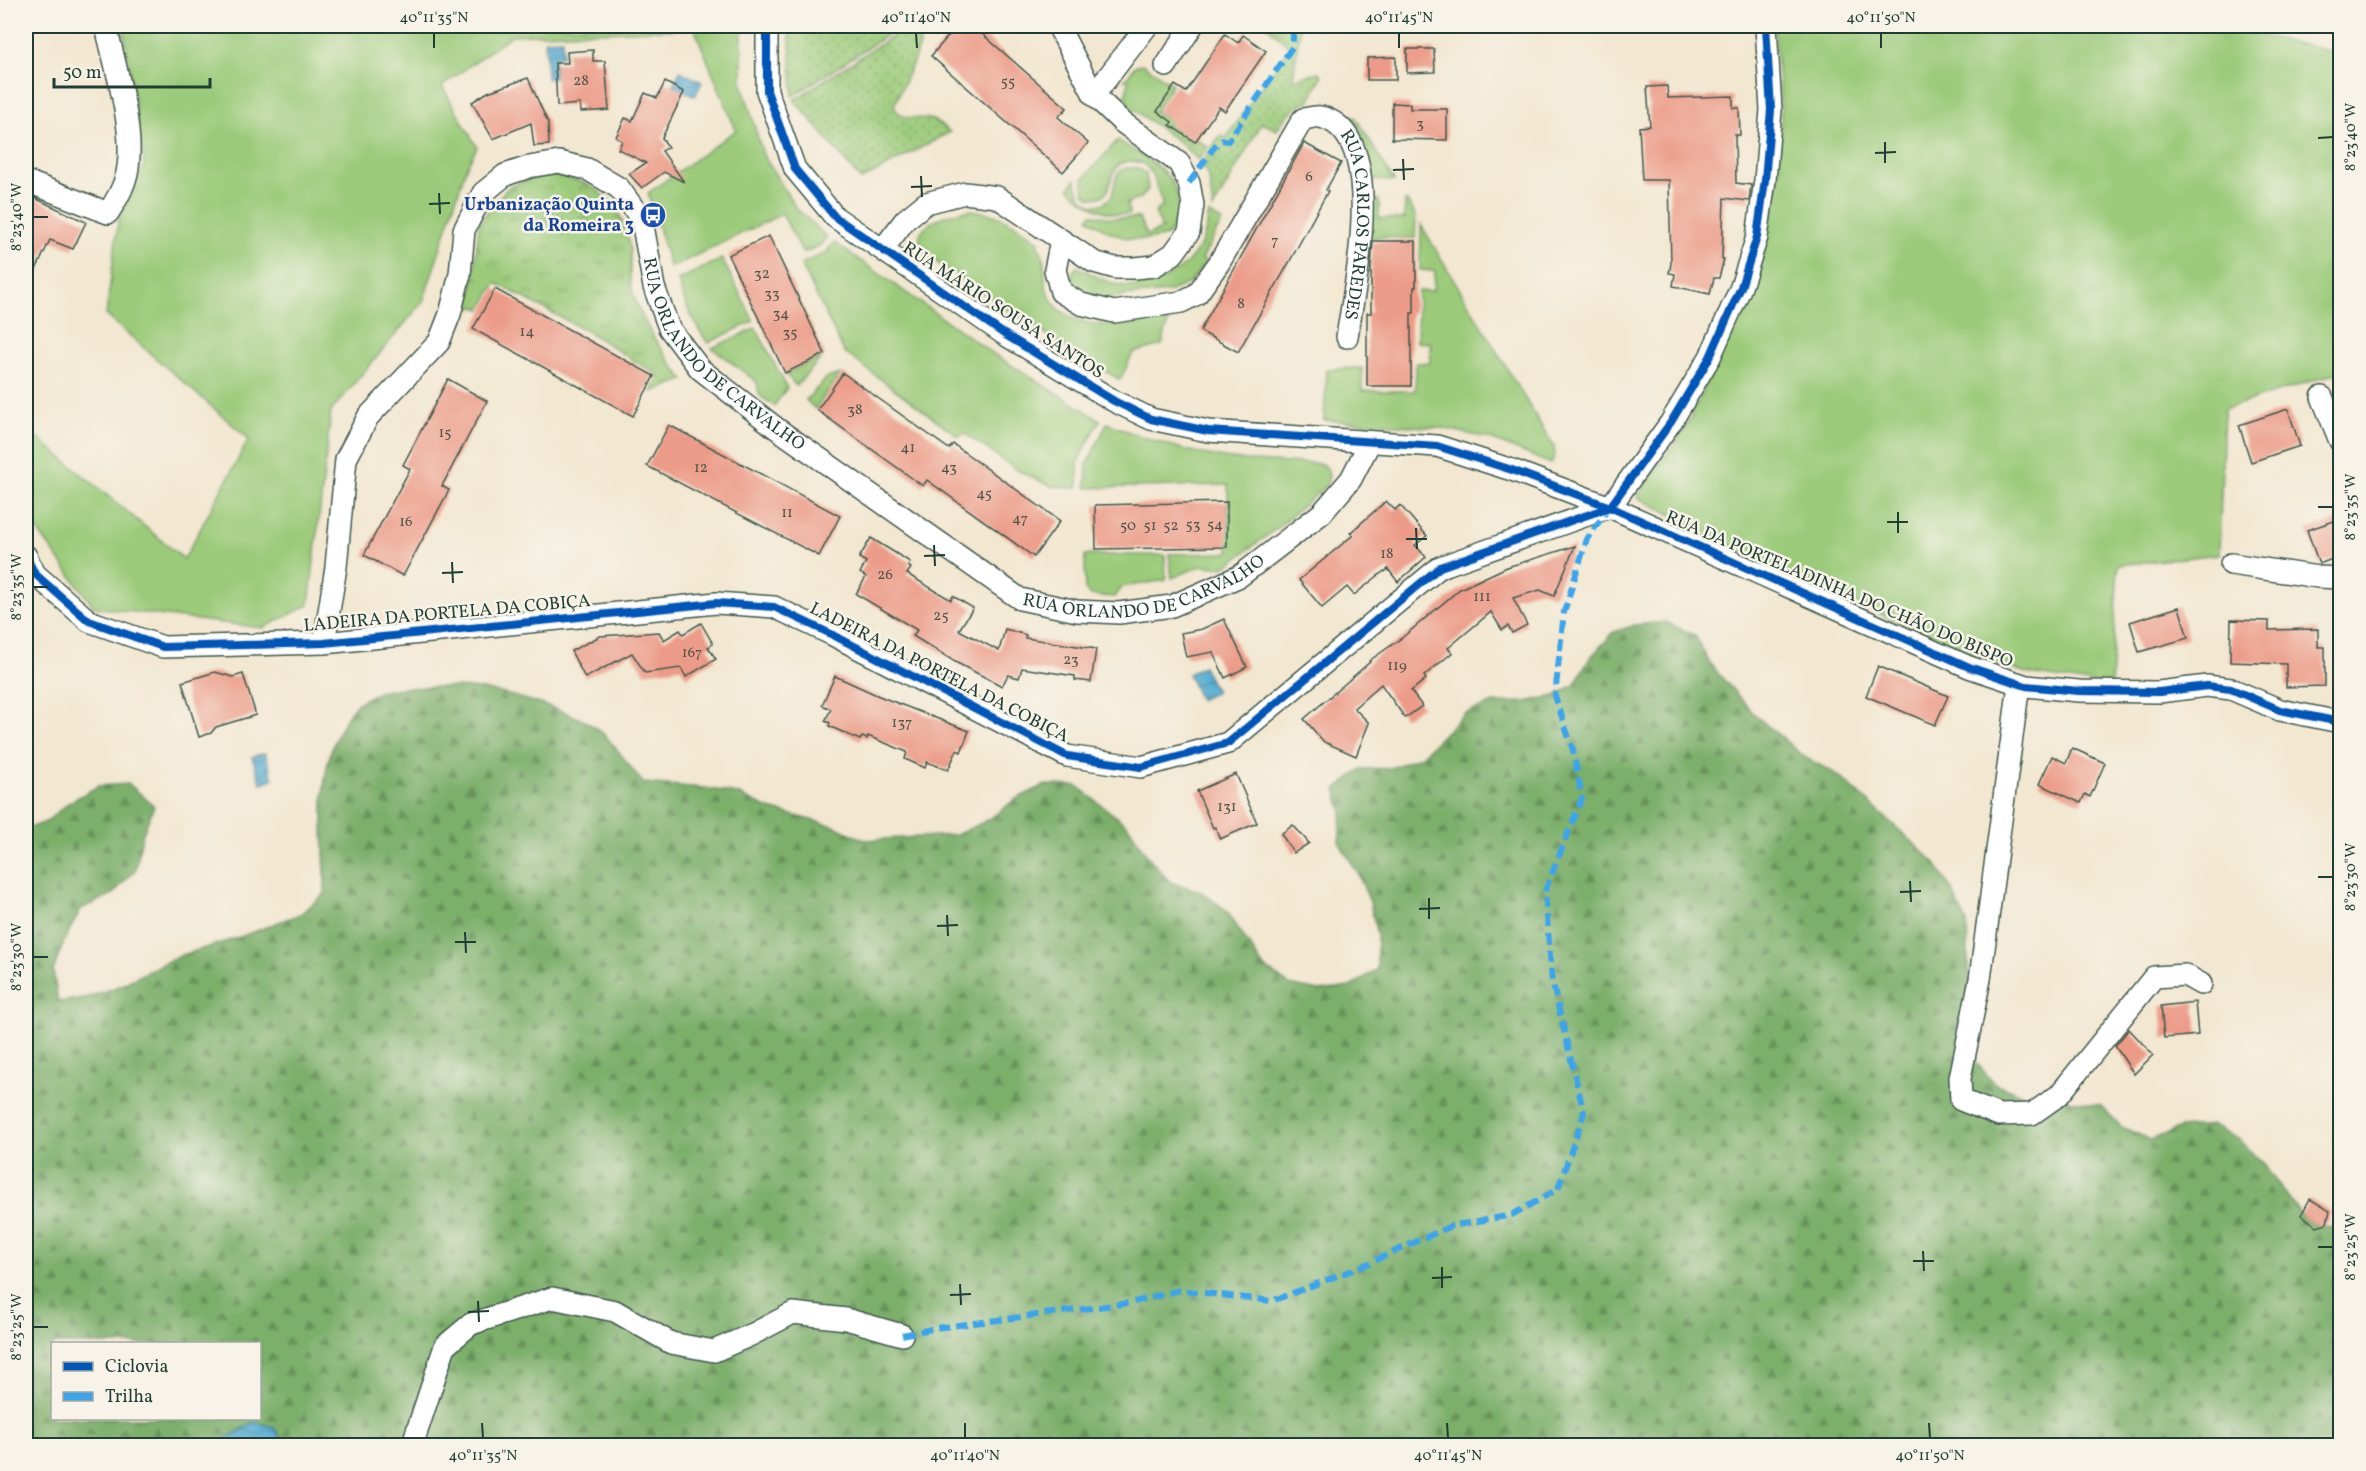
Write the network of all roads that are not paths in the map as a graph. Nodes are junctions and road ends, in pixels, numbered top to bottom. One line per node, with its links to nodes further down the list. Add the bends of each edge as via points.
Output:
1 (106, 26): 9 (street, via 129,136 128,168 119,196 108,213)
2 (767, 26): 11 (street, RUA MÁRIO SOUSA SANTOS, via 767,91 795,169 835,217)
3 (1058, 26): 8 (street)
4 (1146, 26): 8 (street)
5 (1192, 26): 7 (street)
6 (1766, 26): 16 (street, via 1771,110 1765,180 1757,237 1741,287 1710,357 1671,422)
7 (1166, 66)
8 (1094, 95): 10 (street, via 1122,122 1179,163 1189,183 1193,205 1189,232 1173,254 1154,266 1135,268 1094,262)
9 (26, 181)
10 (1061, 240): 11 (street, via 998,197 965,193 926,203 905,220); 12 (street, RUA CARLOS PAREDES, via 1055,270 1060,292 1081,304 1114,312 1181,302 1197,294 1219,263 1303,118 1320,117 1335,124 1350,141 1363,192 1362,239)
11 (883, 249): 15 (street, RUA MÁRIO SOUSA SANTOS, via 1004,334 1151,419 1208,431)
12 (1347, 337)
13 (2322, 397): 14 (street)
14 (2340, 441)
15 (1370, 442): 16 (street, RUA MÁRIO SOUSA SANTOS, via 1437,446); 20 (street, RUA ORLANDO DE CARVALHO, via 1351,479 1322,513 1240,576 1172,606 1119,613 1077,611 1020,599 785,434 700,369 669,328 654,287 642,220 619,188 587,169 559,162 529,167 505,176 483,193 464,230 460,274 439,342 368,417 346,459)
16 (1610, 507): 20 (street, LADEIRA DA PORTELA DA COBIÇA, via 1440,567 1228,743 1141,767 1067,756 774,607 716,603); 21 (street, RUA DA PORTELADINHA DO CHÃO DO BISPO, via 1969,667)
17 (26, 556): 20 (street, LADEIRA DA PORTELA DA COBIÇA, via 35,574 89,621 163,646)
18 (2231, 564): 19 (street)
19 (2340, 578)
20 (324, 642)
21 (2019, 684): 22 (street, RUA DA PORTELADINHA DO CHÃO DO BISPO, via 2079,692 2159,692 2207,686 2230,689 2280,710); 23 (street, via 1980,979 1960,1078 1961,1100 2000,1115 2032,1114 2059,1095 2154,977 2185,975)
22 (2340, 722)
23 (2200, 984)
24 (902, 1335): 25 (street, via 846,1319 793,1314 714,1351 671,1343 615,1311 552,1298 471,1324 445,1346)
25 (412, 1446)

